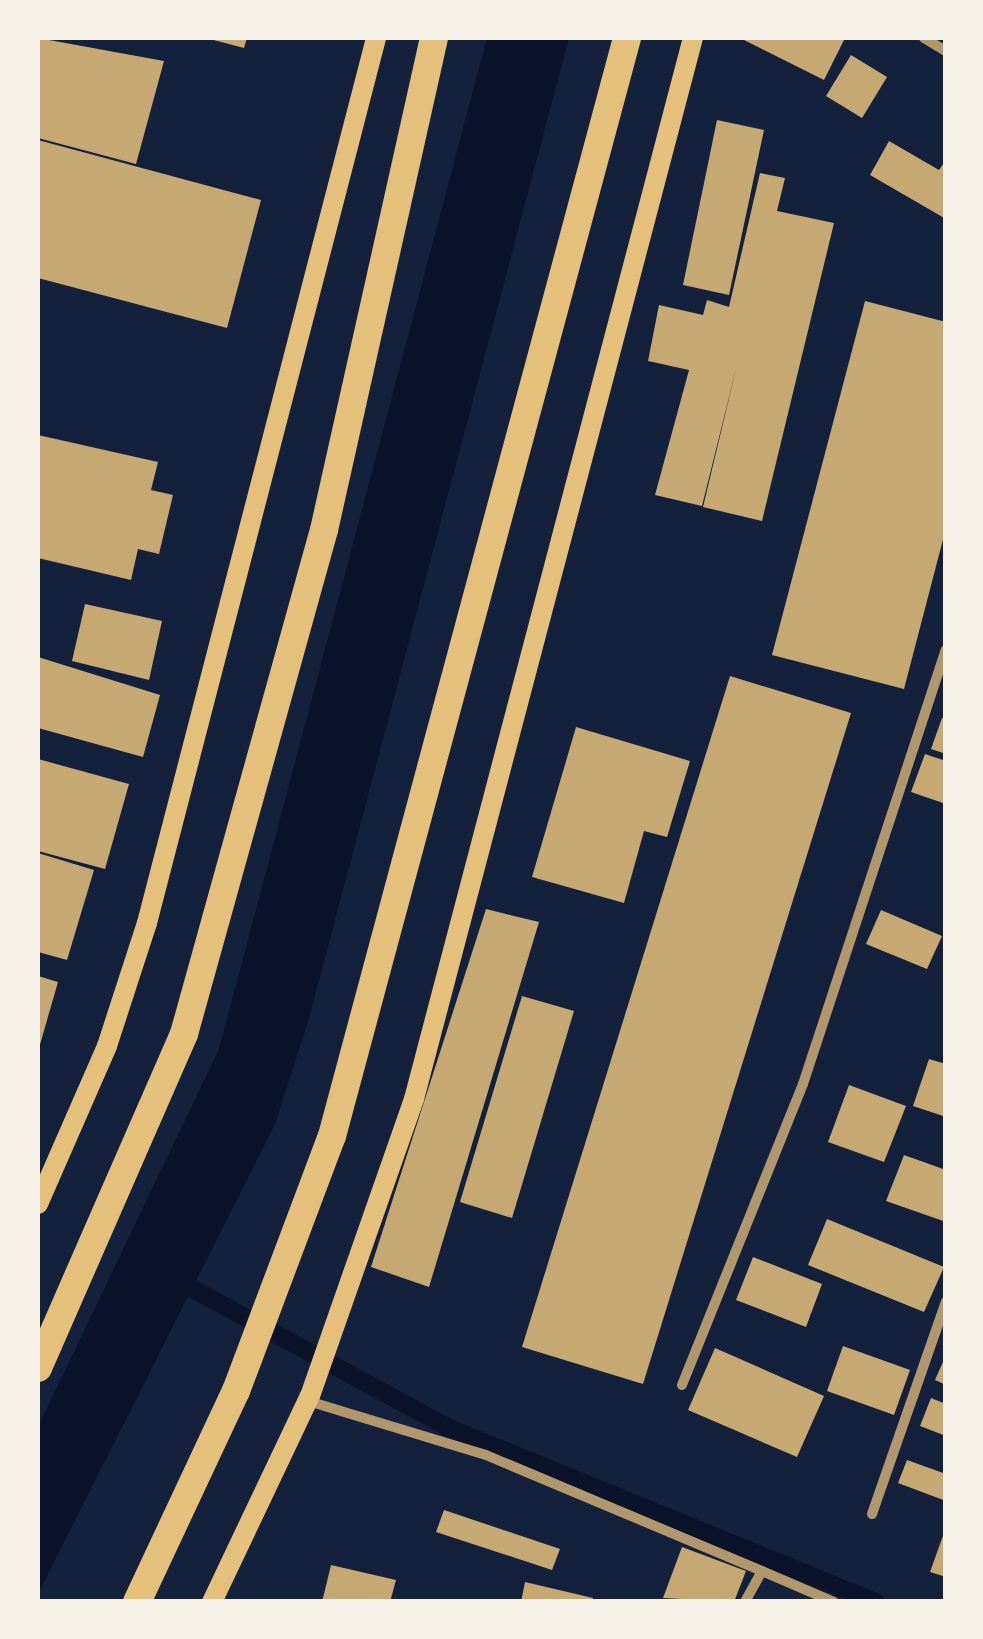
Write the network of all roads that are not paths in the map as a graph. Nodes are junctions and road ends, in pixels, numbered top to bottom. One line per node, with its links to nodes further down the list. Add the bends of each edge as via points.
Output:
1 (376, 38): 8 (main road, via 147,922)
2 (434, 38): 11 (highway, via 324,530 184,1034)
3 (626, 38): 16 (highway, via 332,1136 251,1352)
4 (693, 38): 13 (main road, via 414,1099)
5 (924, 38): 6 (street)
6 (946, 51)
7 (946, 650): 12 (street, via 803,1084)
8 (44, 1176): 9 (main road)
9 (38, 1204)
10 (946, 1301): 14 (street)
11 (38, 1368)
12 (682, 1385)
13 (308, 1398): 15 (street, via 486,1455); 17 (main road)
14 (872, 1514)
15 (762, 1571): 18 (street); 19 (street)
16 (137, 1602)
17 (212, 1602)
18 (745, 1602)
19 (834, 1602)

